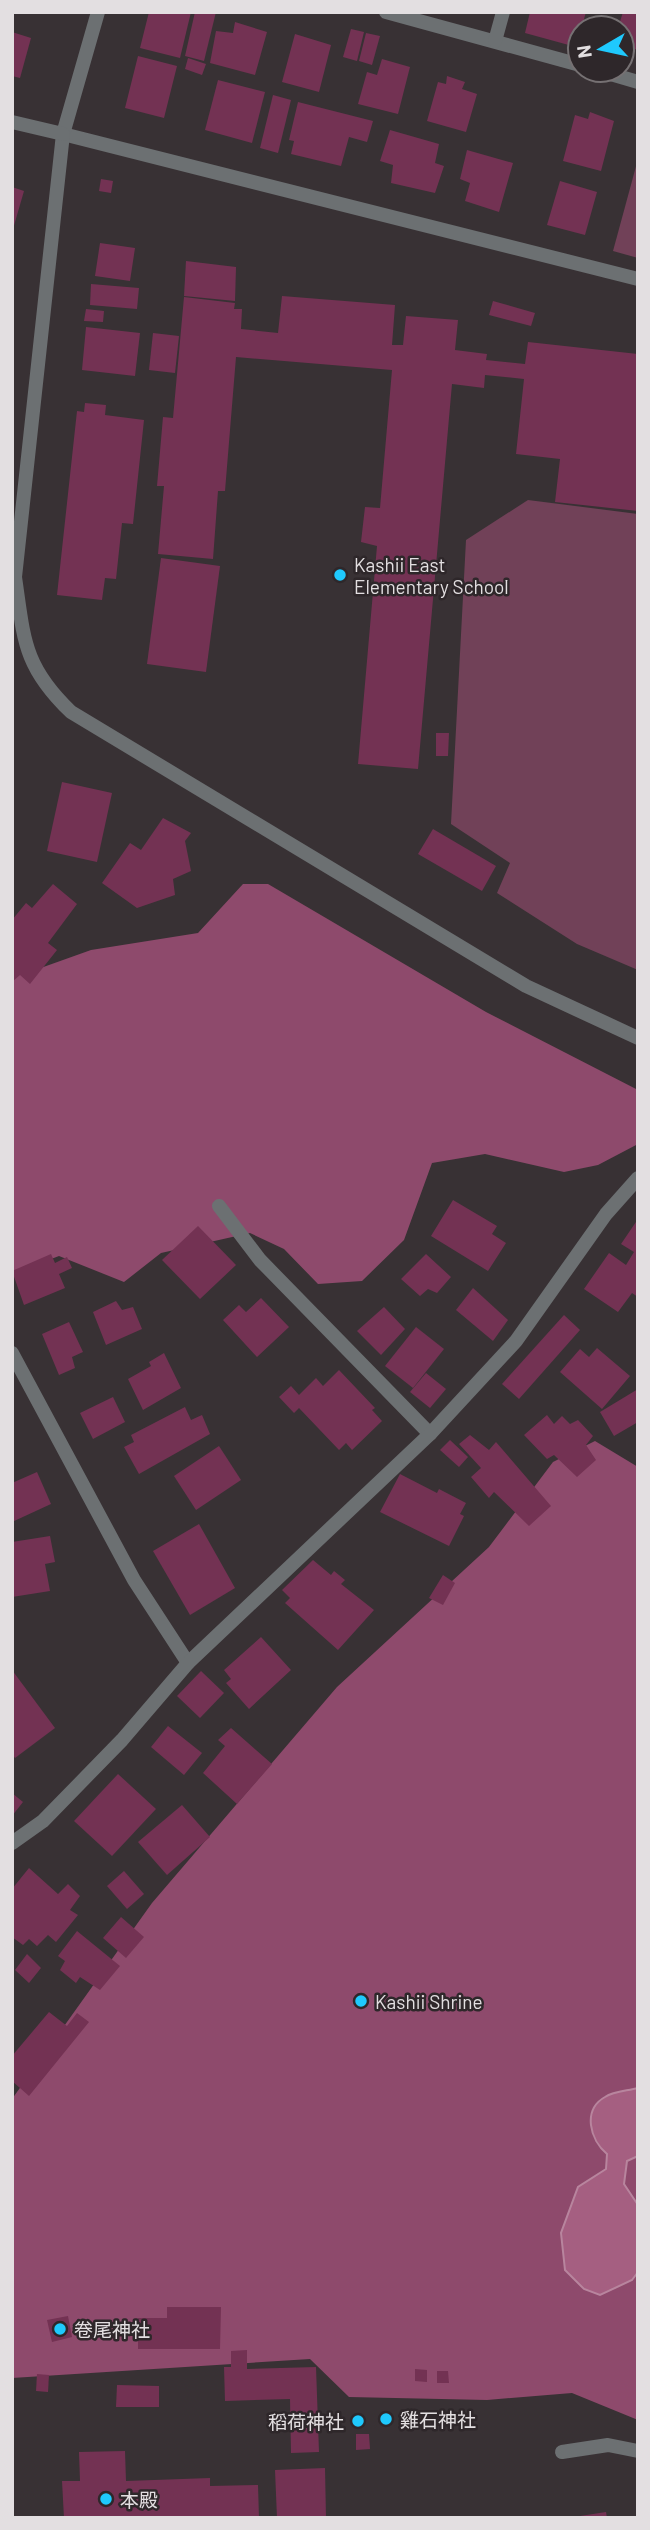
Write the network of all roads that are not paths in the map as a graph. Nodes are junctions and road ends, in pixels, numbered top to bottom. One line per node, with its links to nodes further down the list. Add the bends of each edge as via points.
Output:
1 (98, 12): 7 (street)
2 (386, 12): 4 (street)
3 (503, 12): 4 (street)
4 (495, 41): 5 (street)
5 (566, 61)
6 (12, 121): 7 (street)
7 (63, 134): 8 (street); 9 (street, via 15,577)
8 (638, 279)
9 (17, 631): 10 (street, via 46,687 71,712 526,986)
10 (638, 1038)
11 (638, 1178): 14 (street, via 516,1340)
12 (219, 1206): 14 (street, via 260,1260)
13 (12, 1353): 15 (street, via 134,1580)
14 (430, 1434): 15 (street)
15 (188, 1663): 16 (street, via 43,1821)
16 (12, 1843)
17 (638, 2451): 18 (street, via 608,2445)
18 (562, 2452)

